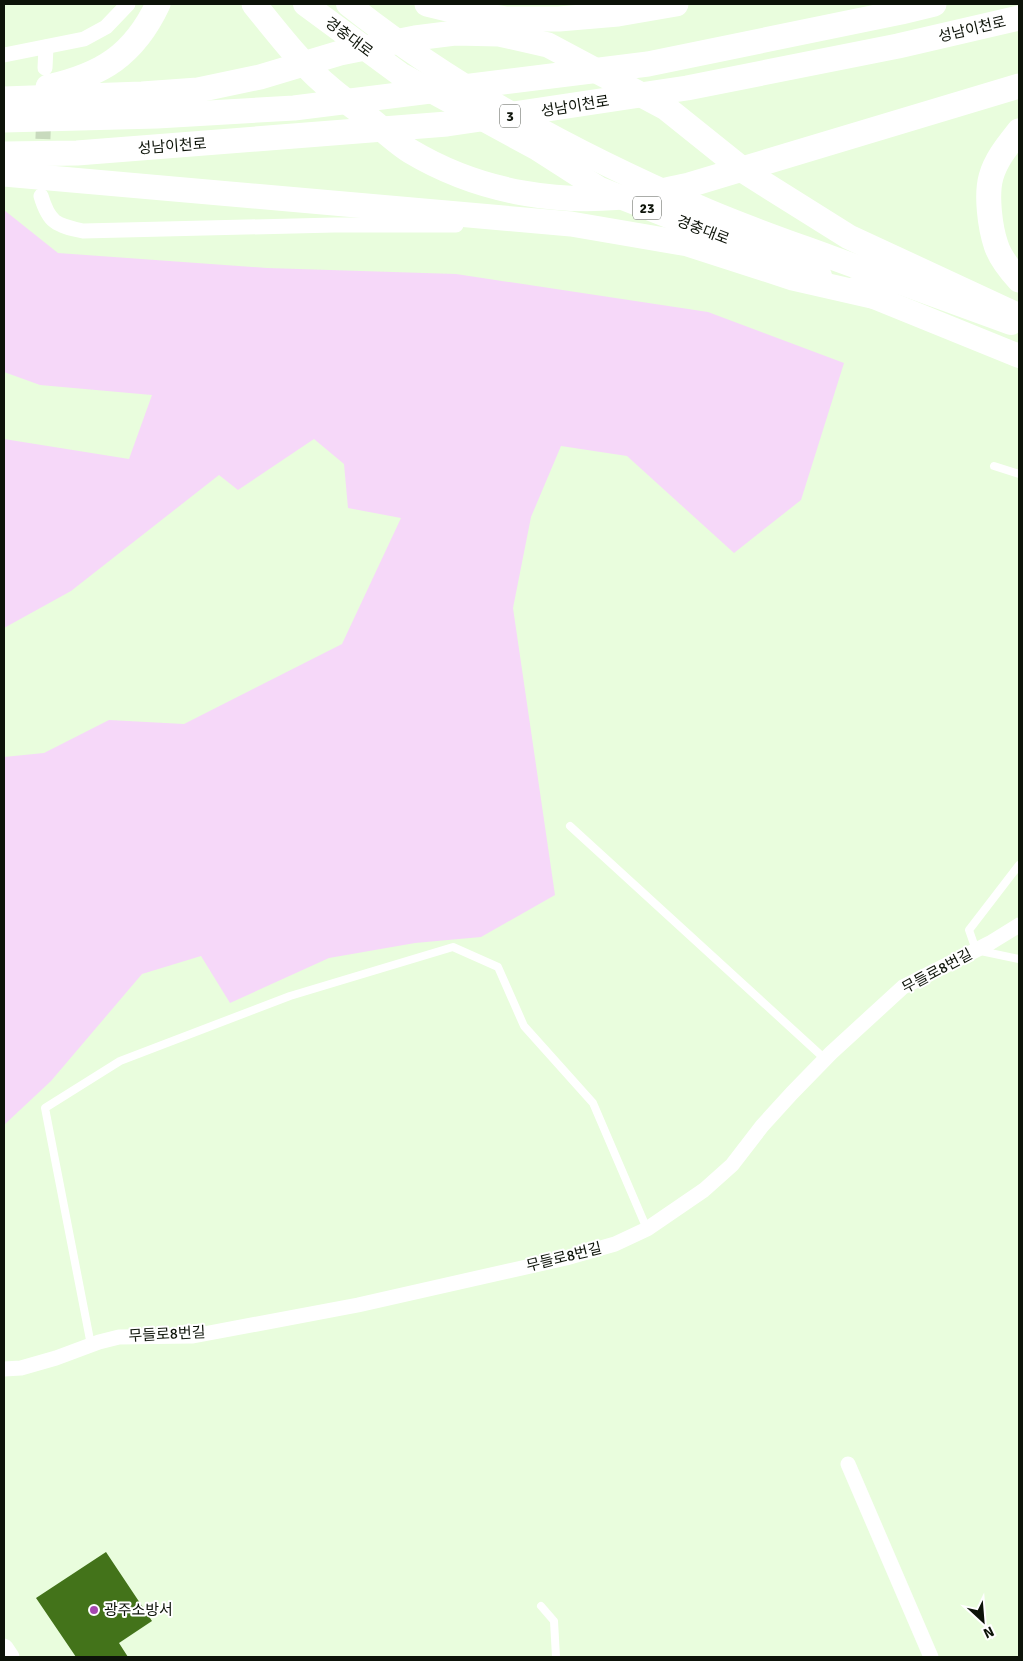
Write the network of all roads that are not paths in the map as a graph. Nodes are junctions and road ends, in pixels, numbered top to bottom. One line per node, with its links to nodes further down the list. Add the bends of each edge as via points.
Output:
1 (128, 4): 10 (street, via 106,27 84,39)
2 (158, 4): 14 (highway, via 149,24 130,48 105,67 74,81)
3 (254, 4): 13 (highway, via 324,82 410,151 460,176 502,189 545,196 578,199 645,194 689,185)
4 (305, 4): 22 (main road, 경충대로 / 23, via 400,74 536,148 600,189)
5 (348, 4): 24 (main road, 경충대로 / 23, via 431,65 488,101 610,167 761,232)
6 (427, 4): 7 (highway, via 507,19 559,19 618,14)
7 (676, 4)
8 (934, 4): 15 (highway, 성남이천로 / 3, via 648,64 294,108)
9 (1019, 18): 17 (highway, 성남이천로 / 3, via 687,88 447,124 77,153)
10 (46, 47): 11 (street); 12 (street)
11 (4, 55)
12 (45, 68)
13 (1019, 86)
14 (4, 97): 23 (highway, via 198,90 415,38 455,33 499,34 548,45 666,108 747,173 849,237)
15 (4, 120)
16 (1019, 131): 21 (highway, via 1004,149 991,177 989,210 996,245)
17 (4, 154)
18 (4, 174): 20 (highway)
19 (41, 196): 20 (street, via 46,214 61,226 83,231)
20 (571, 224): 22 (highway, via 688,244 793,278)
21 (1019, 280)
22 (872, 296): 25 (main road, 경충대로 / 23)
23 (1019, 316)
24 (1019, 326)
25 (1019, 356)
26 (994, 466): 27 (lane)
27 (1019, 474)
28 (570, 826): 33 (lane)
29 (1019, 865): 31 (lane, via 970,930)
30 (1019, 926): 31 (street, 무들로8번길)
31 (976, 950): 32 (lane); 33 (street, 무들로8번길, via 903,987)
32 (1019, 959)
33 (825, 1059): 34 (street, 무들로8번길, via 762,1126 732,1166 704,1190)
34 (647, 1229): 35 (street, 무들로8번길, via 615,1244 566,1258 358,1305 192,1336 119,1337); 35 (lane, via 593,1103 524,1026 498,967 453,947 290,996 120,1061 45,1108)
35 (92, 1345): 36 (street, 무들로8번길, via 21,1368)
36 (4, 1369)
37 (848, 1464): 42 (street)
38 (541, 1606): 41 (lane, via 554,1620)
39 (4, 1648): 40 (street)
40 (10, 1657)
41 (556, 1657)
42 (931, 1657)

